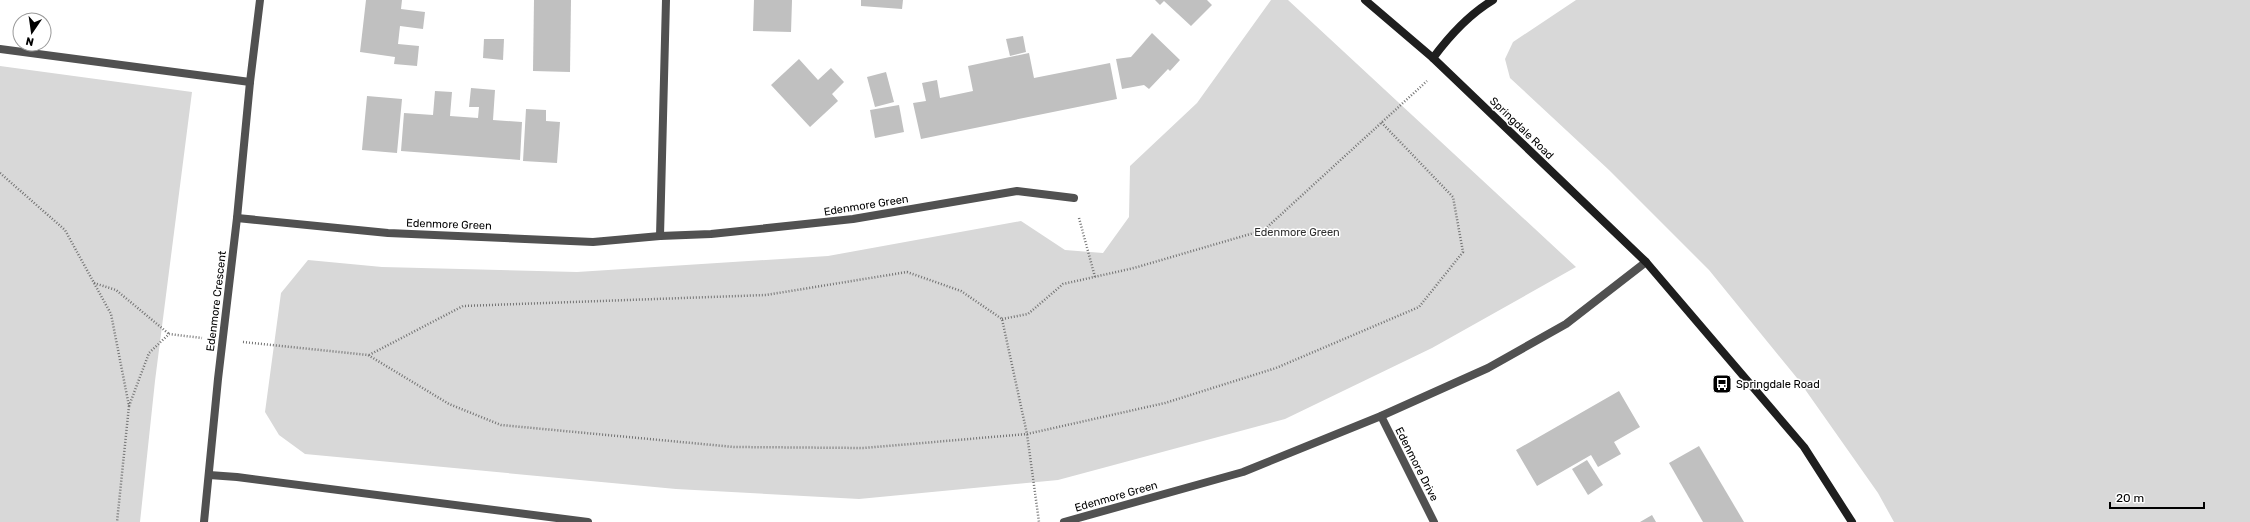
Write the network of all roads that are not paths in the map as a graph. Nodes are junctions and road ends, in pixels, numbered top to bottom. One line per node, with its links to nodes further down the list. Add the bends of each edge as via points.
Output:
1 (260, 0): 7 (street, Edenmore Crescent)
2 (666, 0): 10 (street)
3 (1365, 0): 6 (street, Springdale Road)
4 (1493, 0): 6 (street, via 1452,33)
5 (0, 49): 7 (street)
6 (1433, 58): 11 (street, Springdale Road)
7 (250, 82): 9 (street, Edenmore Crescent)
8 (1074, 198): 10 (street, Edenmore Green, via 1017,191 853,219 711,234)
9 (237, 218): 10 (street, Edenmore Green, via 388,233 593,242); 13 (street, Edenmore Crescent)
10 (660, 236)
11 (1646, 262): 12 (street, Edenmore Green, via 1566,324 1488,368); 18 (street, Springdale Road, via 1804,447)
12 (1381, 416): 16 (street, Edenmore Green, via 1243,472); 17 (street, Edenmore Drive)
13 (209, 475): 14 (street, Edenmore Crescent); 15 (street)
14 (204, 522)
15 (588, 522)
16 (1064, 522)
17 (1434, 522)
18 (1852, 522)

